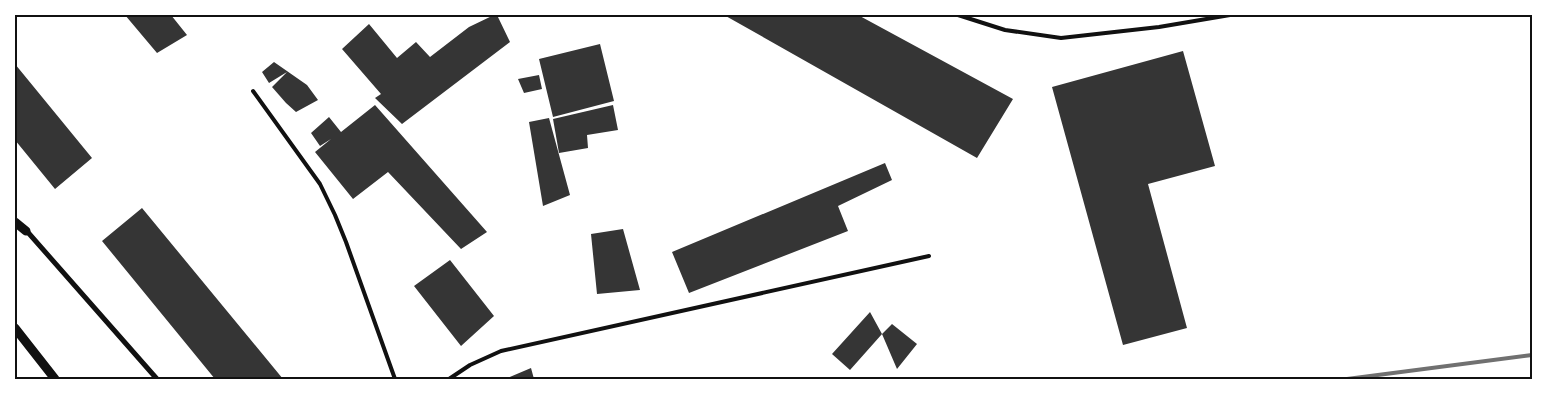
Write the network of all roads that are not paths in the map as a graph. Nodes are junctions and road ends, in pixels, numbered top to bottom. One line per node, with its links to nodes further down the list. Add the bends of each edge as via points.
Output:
1 (958, 15): 2 (lane, via 1005,30 1061,38)
2 (1230, 15)
3 (253, 91): 11 (lane, via 320,184 346,242)
4 (15, 218): 6 (street)
5 (15, 222): 6 (street)
6 (26, 231): 10 (street)
7 (929, 256): 12 (lane, via 501,351)
8 (15, 328): 9 (street)
9 (55, 379)
10 (157, 379)
11 (394, 379)
12 (449, 379)

